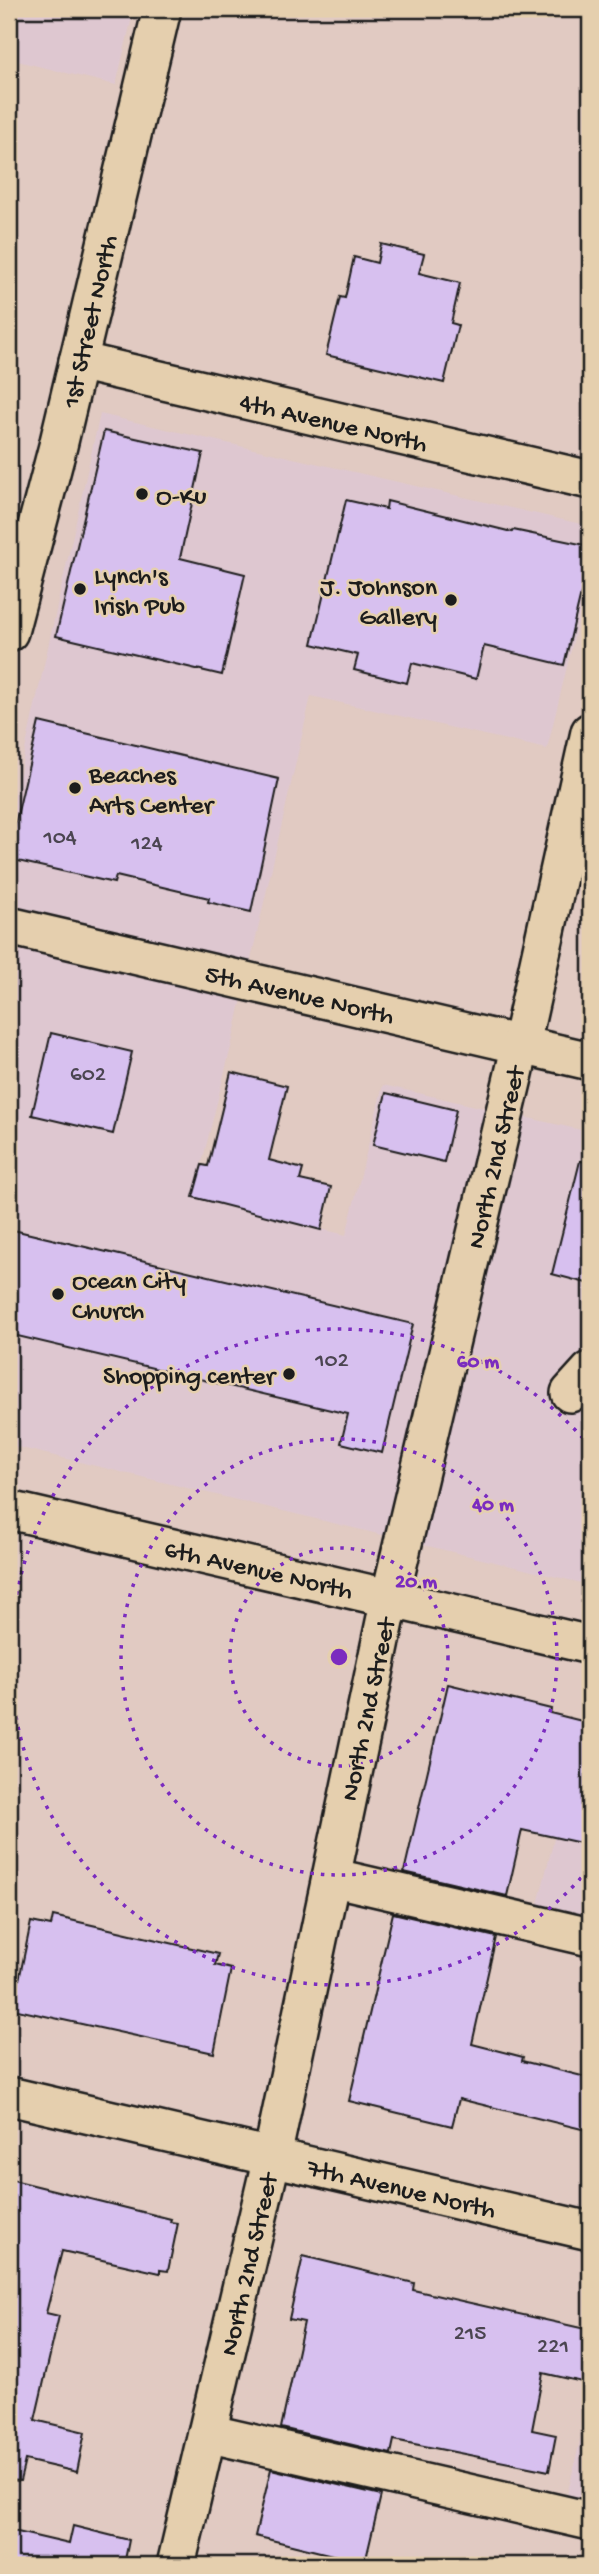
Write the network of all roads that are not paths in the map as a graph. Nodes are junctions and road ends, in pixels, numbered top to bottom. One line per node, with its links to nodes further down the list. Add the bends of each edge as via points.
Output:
1 (162, 9): 2 (street, 1st Street North)
2 (78, 361): 3 (street, 4th Avenue North); 4 (street, 1st Street North)
3 (590, 480)
4 (9, 632)
5 (590, 732): 7 (street, North 2nd Street)
6 (9, 926): 7 (street, 5th Avenue North)
7 (521, 1044): 8 (street, 5th Avenue North); 10 (street, North 2nd Street)
8 (590, 1061)
9 (9, 1510): 10 (street, 6th Avenue North)
10 (390, 1598): 11 (street, 6th Avenue North); 12 (street, North 2nd Street)
11 (590, 1645)
12 (331, 1877): 13 (street); 15 (street, North 2nd Street)
13 (590, 1937)
14 (9, 2096): 15 (street, 7th Avenue North)
15 (272, 2157): 16 (street, 7th Avenue North); 17 (street, North 2nd Street)
16 (590, 2231)
17 (207, 2433): 18 (street); 19 (street, North 2nd Street)
18 (590, 2521)
19 (176, 2565)

